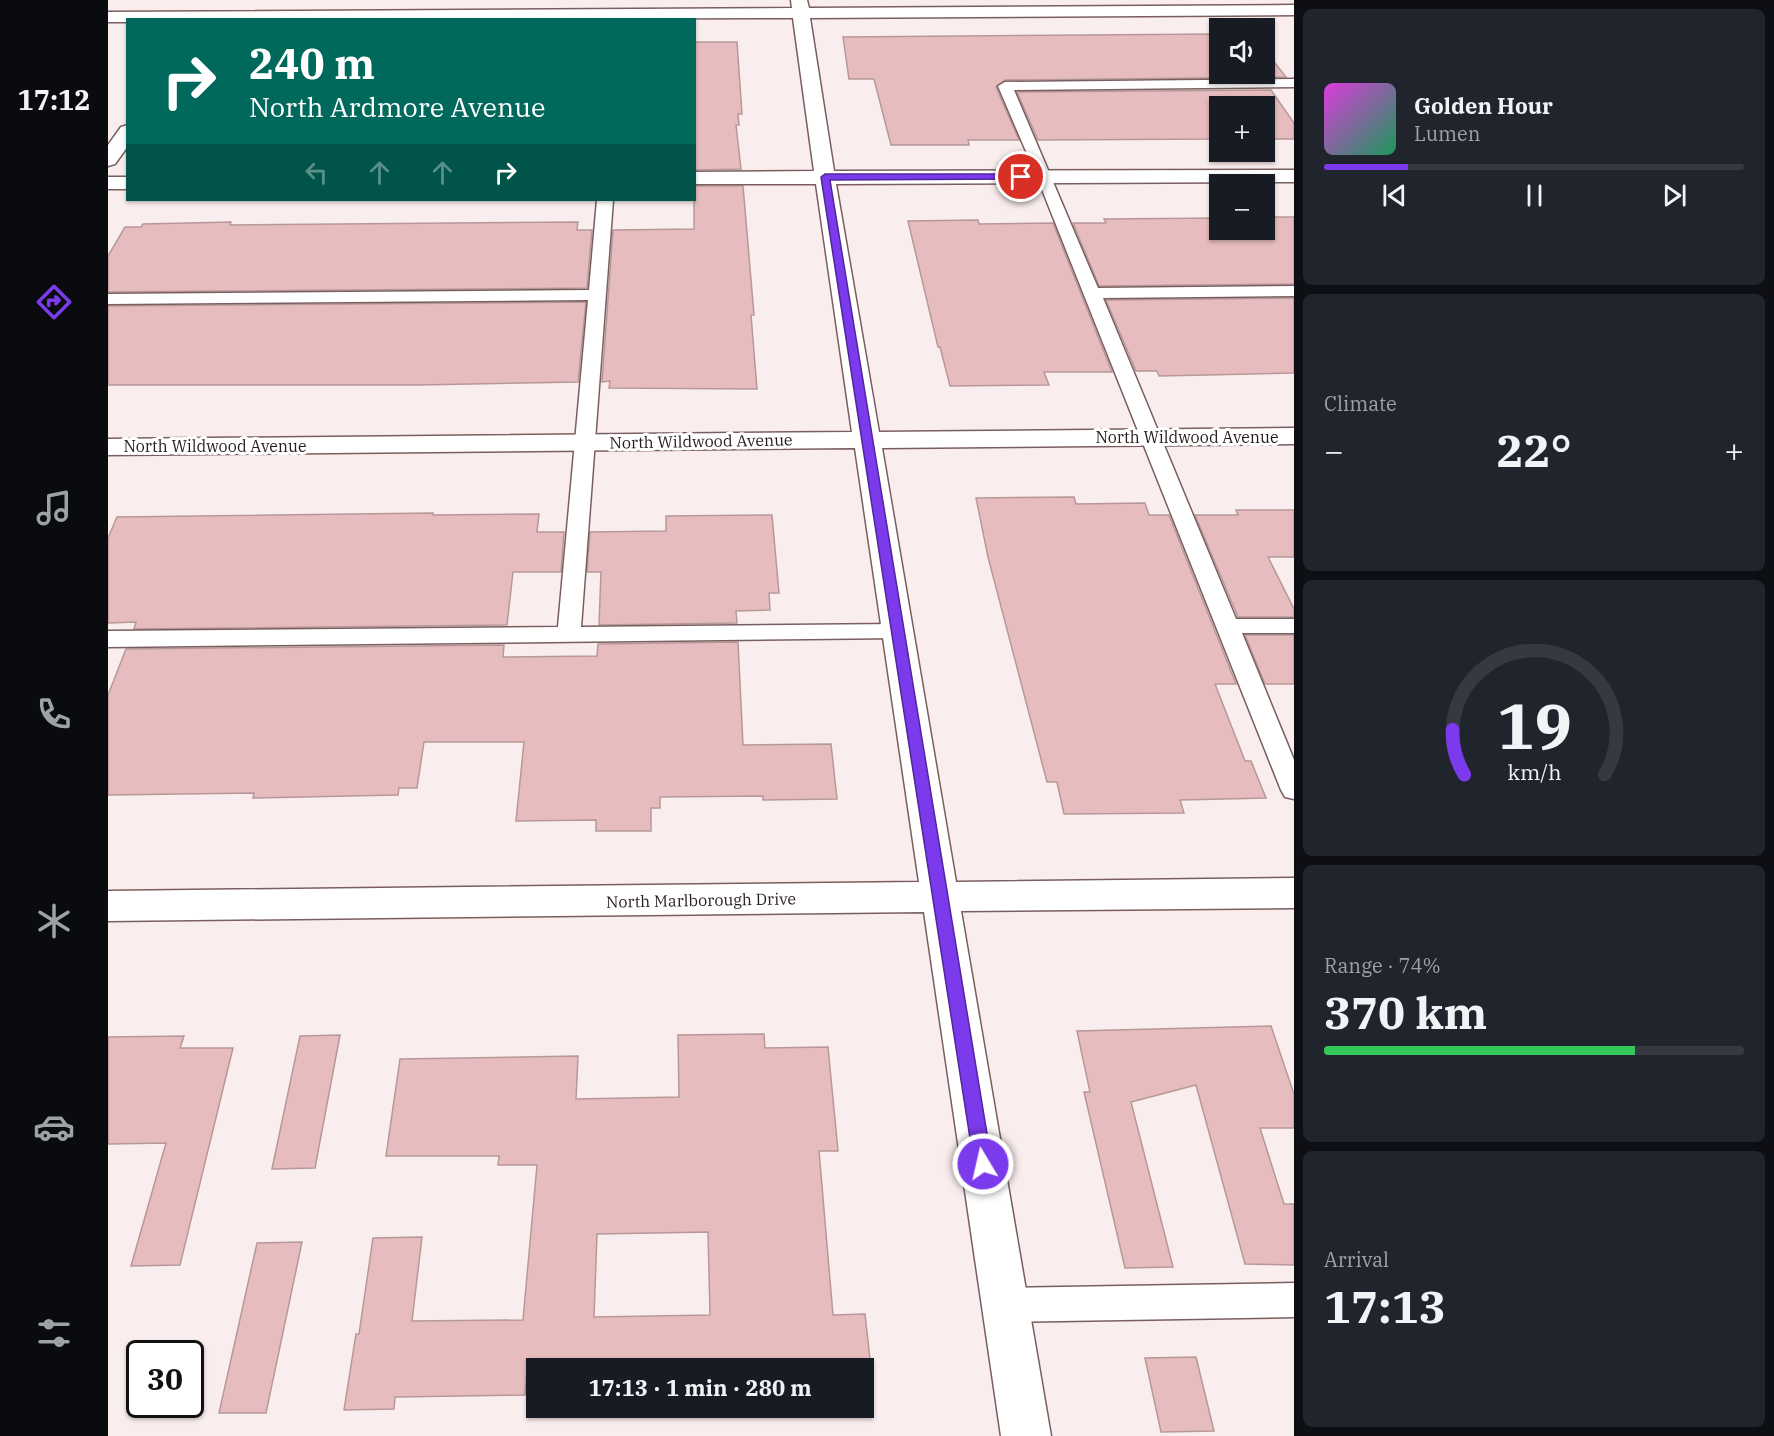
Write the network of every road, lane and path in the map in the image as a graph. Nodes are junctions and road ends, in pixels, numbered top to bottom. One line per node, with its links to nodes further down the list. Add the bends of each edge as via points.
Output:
1 (210, 0): 5 (street)
2 (800, 7): 3 (street); 5 (street); 10 (street)
3 (1294, 10)
4 (108, 17): 5 (street)
5 (199, 18)
6 (1294, 83): 11 (lane, via 1005,86)
7 (126, 133): 8 (street)
8 (108, 160)
9 (1294, 176): 11 (street)
10 (825, 177): 11 (street); 12 (street); 22 (street)
11 (1045, 177): 17 (lane)
12 (696, 178)
13 (108, 183): 14 (street)
14 (126, 183)
15 (605, 201): 18 (lane)
16 (1294, 291): 17 (lane)
17 (1092, 293): 21 (lane)
18 (598, 295): 19 (lane); 23 (lane)
19 (108, 299)
20 (1294, 436): 21 (street, North Wildwood Avenue)
21 (1151, 437): 22 (street, North Wildwood Avenue); 26 (lane)
22 (868, 440): 23 (street, North Wildwood Avenue); 27 (street)
23 (585, 442): 24 (street, North Wildwood Avenue); 28 (lane)
24 (108, 447)
25 (1294, 626): 26 (lane)
26 (1228, 627): 30 (lane)
27 (898, 631): 28 (lane); 32 (street)
28 (569, 633): 29 (lane)
29 (108, 639)
30 (1294, 790)
31 (1294, 893): 32 (street, North Marlborough Drive)
32 (941, 897): 33 (street, North Marlborough Drive); 35 (street)
33 (108, 906)
34 (1294, 1300): 35 (lane)
35 (1005, 1305): 36 (street)
36 (1026, 1436)

